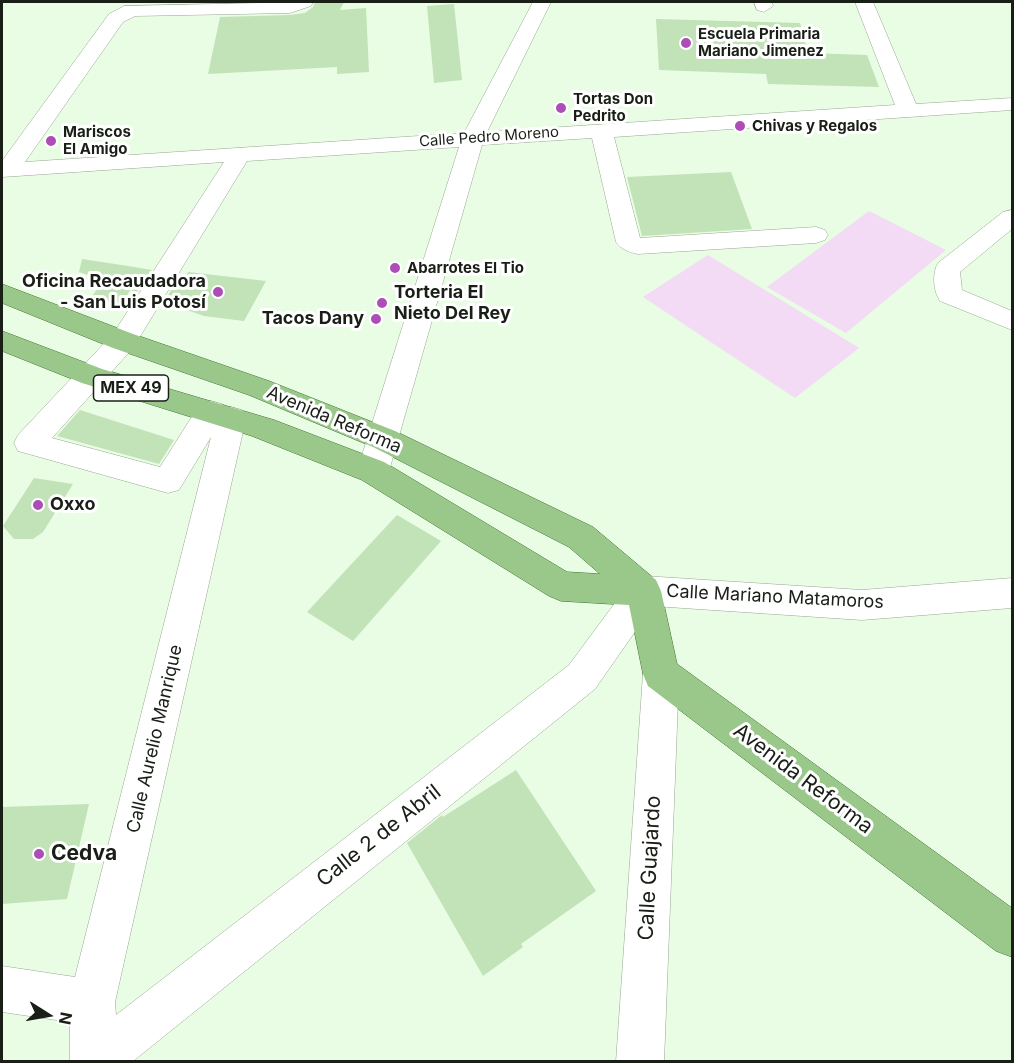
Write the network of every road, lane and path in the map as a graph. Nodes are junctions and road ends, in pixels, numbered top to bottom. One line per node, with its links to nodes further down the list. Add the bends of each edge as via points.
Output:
1 (304, 2): 9 (street, via 290,7 131,10 116,18)
2 (542, 2): 7 (street)
3 (864, 2): 5 (street)
4 (1012, 104): 5 (street, Calle Pedro Moreno)
5 (909, 112): 6 (street, Calle Pedro Moreno)
6 (601, 129): 7 (street, Calle Pedro Moreno); 11 (street, via 629,242 638,246)
7 (473, 138): 8 (street, Calle Pedro Moreno); 18 (street)
8 (240, 156): 9 (street, Calle Pedro Moreno); 15 (street)
9 (4, 170)
10 (1012, 217): 13 (street, via 947,269 950,295)
11 (816, 235)
12 (2, 293): 15 (main road, Avenida Reforma)
13 (1012, 321)
14 (2, 340): 16 (main road, Avenida Reforma / MEX 49)
15 (123, 341): 16 (street); 18 (main road, Avenida Reforma, via 259,388)
16 (92, 376): 17 (main road, Avenida Reforma / MEX 49); 17 (street, via 29,443 168,481)
17 (235, 420): 19 (main road, Avenida Reforma); 25 (street, Calle Aurelio Manrique)
18 (384, 438): 19 (street); 20 (main road, Avenida Reforma, via 581,537)
19 (373, 471): 20 (main road, Avenida Reforma, via 561,586)
20 (644, 591): 21 (street, Calle Mariano Matamoros, via 862,605); 22 (main road); 26 (street, Calle 2 de Abril, via 582,677)
21 (1012, 593)
22 (661, 674): 23 (main road, Avenida Reforma); 27 (street, Calle Guajardo)
23 (1012, 935)
24 (2, 989): 25 (street)
25 (92, 1002): 26 (street, Calle Aurelio Manrique)
26 (94, 1061)
27 (640, 1062)

